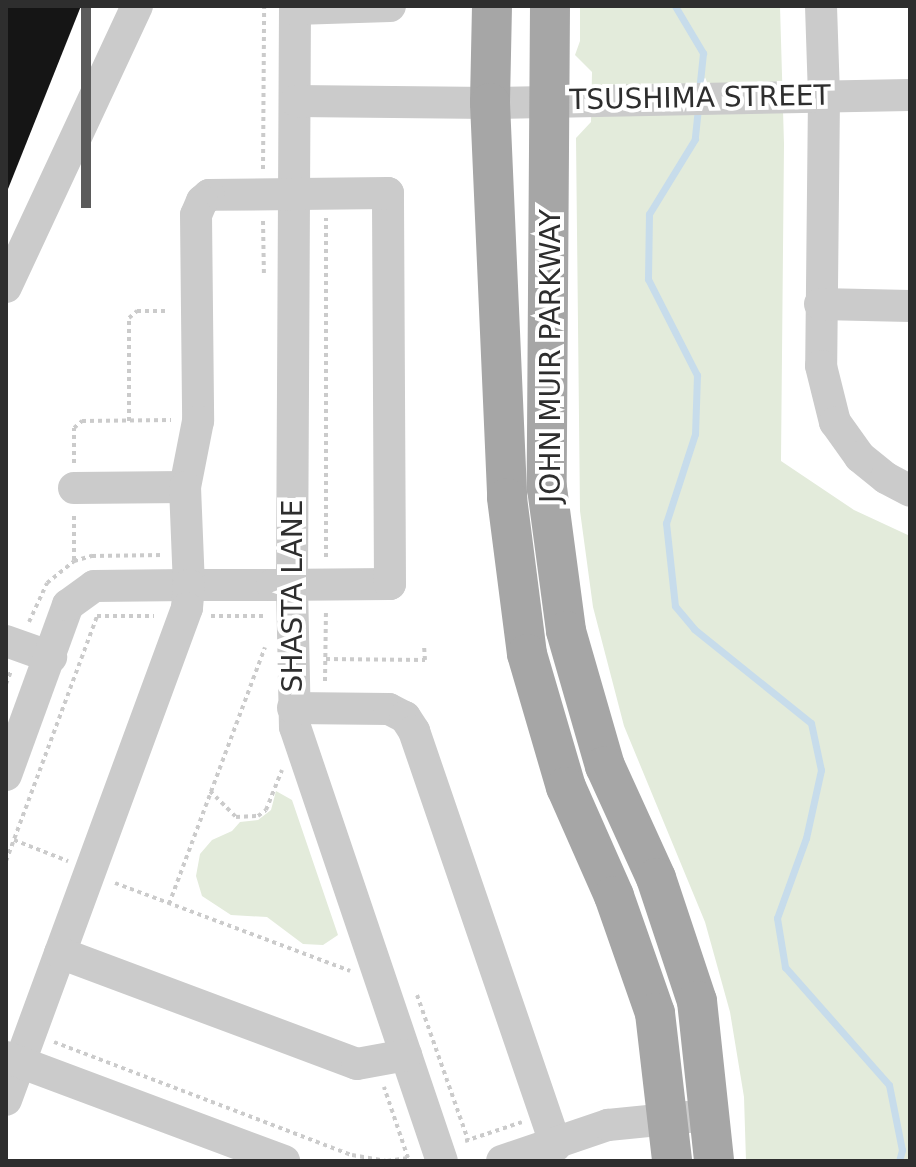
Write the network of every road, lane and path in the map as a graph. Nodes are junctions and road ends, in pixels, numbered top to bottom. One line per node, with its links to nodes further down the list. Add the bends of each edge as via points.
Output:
1 (137, 6): 13 (street)
2 (390, 6): 6 (street)
3 (492, 6): 11 (main road, JOHN MUIR PARKWAY)
4 (550, 6): 9 (main road, JOHN MUIR PARKWAY)
5 (821, 6): 8 (street)
6 (295, 8): 10 (street, SHASTA LANE)
7 (910, 95): 8 (street, TSUSHIMA STREET)
8 (824, 96): 9 (street, TSUSHIMA STREET); 14 (street)
9 (552, 100): 11 (street, TSUSHIMA STREET); 41 (main road, JOHN MUIR PARKWAY, via 547,488 566,631 605,766 656,878 697,1001)
10 (296, 101): 11 (street, TSUSHIMA STREET); 12 (street, SHASTA LANE)
11 (490, 103): 42 (main road, JOHN MUIR PARKWAY, via 507,498 527,654 566,787 614,896 655,1013)
12 (293, 195): 16 (street, via 209,195 196,215 198,421); 19 (street, SHASTA LANE); 19 (street, via 388,193 390,584)
13 (6, 287)
14 (820, 304): 15 (street); 18 (street, via 821,366 835,422 860,457)
15 (910, 306)
16 (185, 487): 17 (street); 20 (street)
17 (74, 488)
18 (910, 491)
19 (292, 585): 20 (street); 24 (street, SHASTA LANE)
20 (186, 601): 21 (path); 25 (street, via 94,586 68,605); 32 (path, via 97,616); 34 (street)
21 (272, 616)
22 (6, 641): 25 (street)
23 (424, 646): 24 (path, via 425,660)
24 (277, 647): 26 (street, SHASTA LANE); 31 (path)
25 (51, 657): 29 (street)
26 (293, 708): 39 (street, SHASTA LANE); 43 (street, via 389,709 405,717 414,731)
27 (282, 761): 28 (path)
28 (284, 768): 30 (path); 31 (path, via 266,810 258,816 236,817)
29 (6, 775)
30 (289, 783)
31 (210, 791): 35 (path)
32 (14, 840): 33 (path); 34 (path)
33 (6, 861)
34 (90, 870): 35 (path); 36 (street)
35 (169, 904): 37 (path, via 355,973)
36 (60, 953): 38 (street); 39 (street, via 357,1064)
37 (350, 958)
38 (19, 1051): 40 (street); 44 (path, via 352,1155); 45 (street)
39 (391, 1059): 44 (path); 46 (street, SHASTA LANE)
40 (6, 1100)
41 (709, 1115): 42 (street); 49 (main road, JOHN MUIR PARKWAY)
42 (667, 1118): 43 (street, via 608,1125); 48 (main road, JOHN MUIR PARKWAY)
43 (556, 1145): 47 (street)
44 (409, 1160)
45 (284, 1161)
46 (442, 1161)
47 (502, 1161)
48 (672, 1161)
49 (714, 1161)

